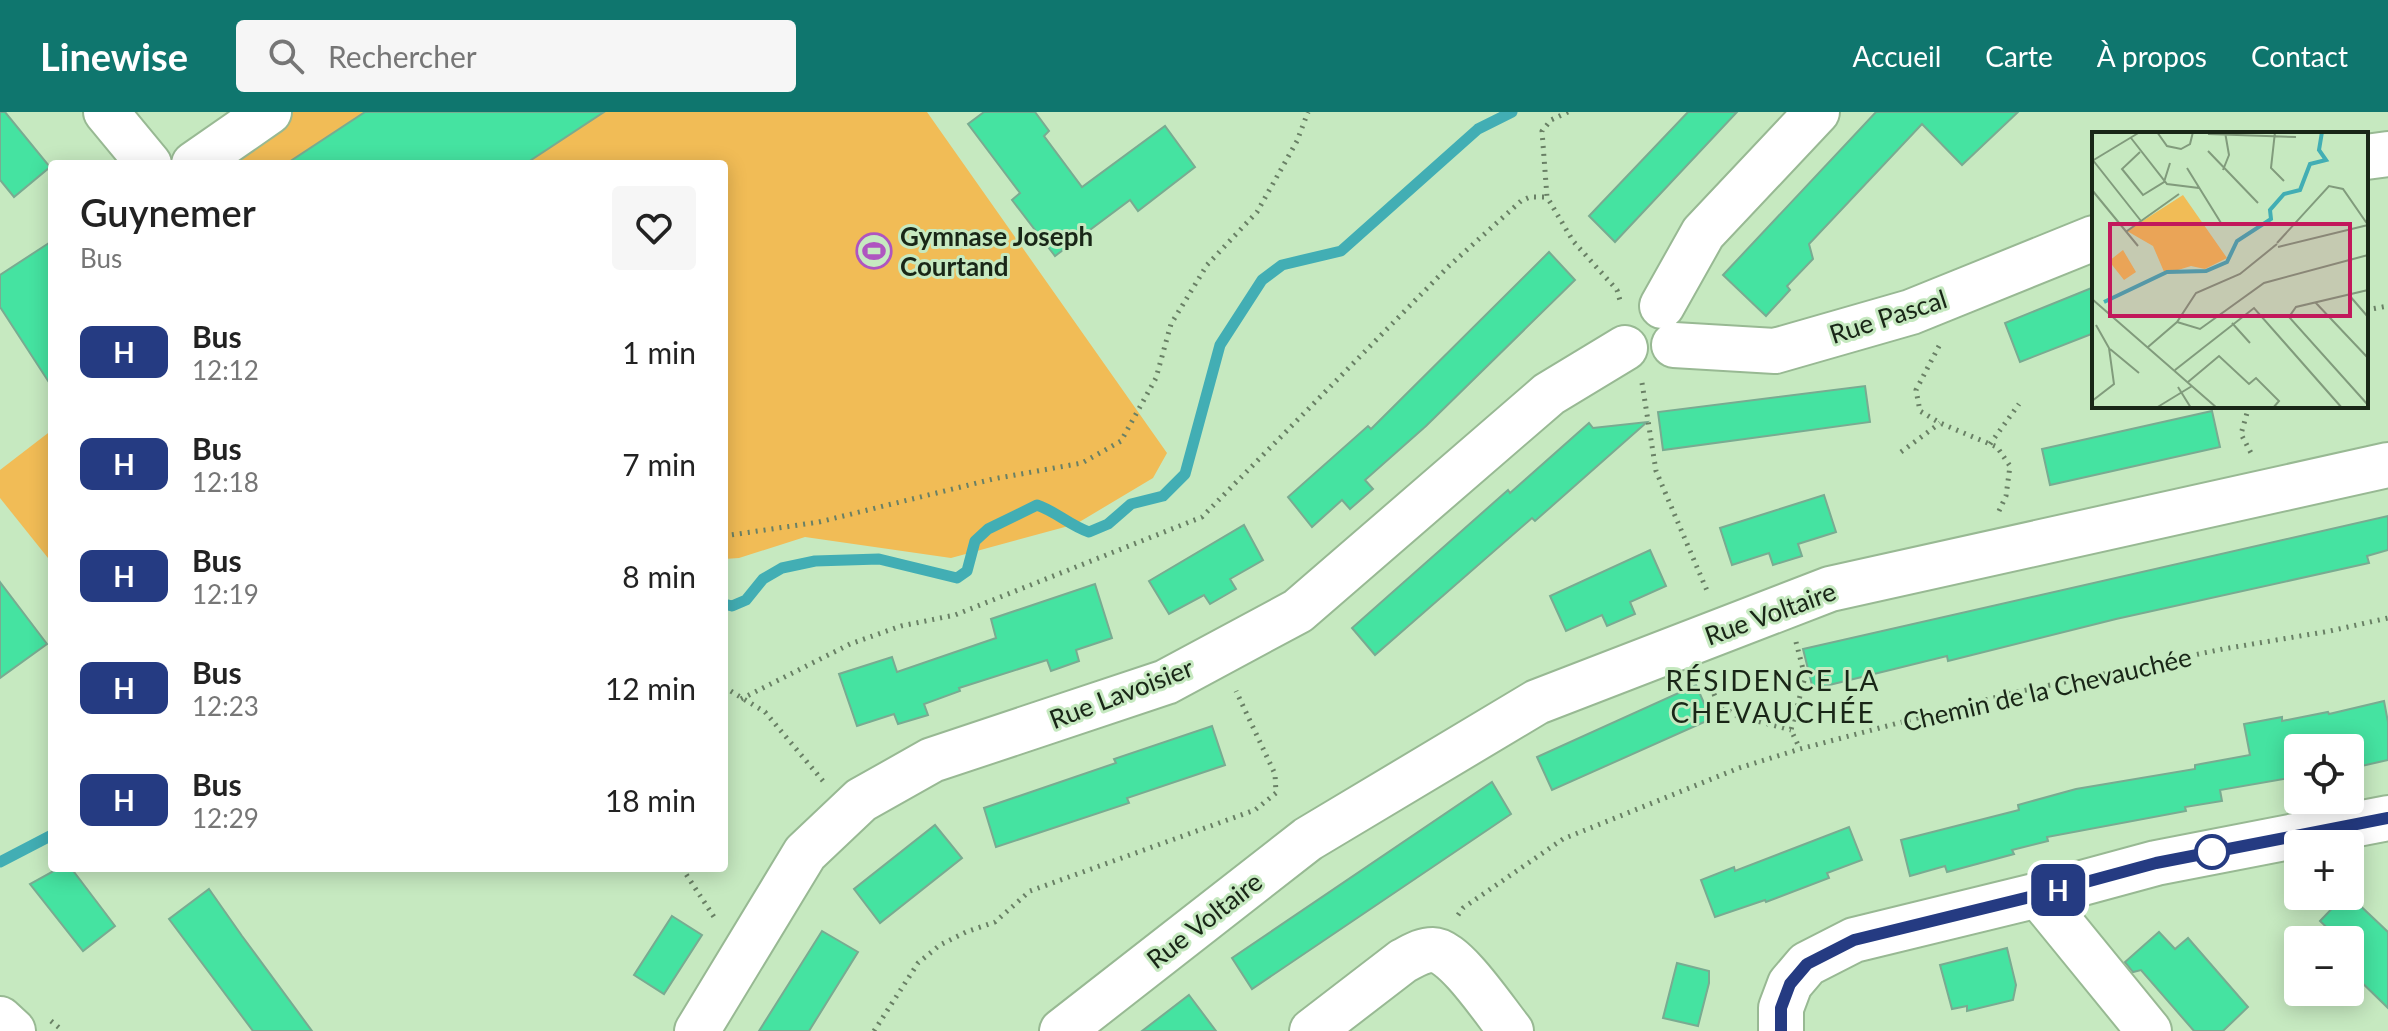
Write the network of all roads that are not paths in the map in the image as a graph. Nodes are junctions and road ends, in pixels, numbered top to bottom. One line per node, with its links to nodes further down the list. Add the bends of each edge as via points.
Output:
1 (106, 112): 6 (street)
2 (269, 112): 7 (street)
3 (1817, 112): 9 (street, Rue Lavoisier, via 1703,233)
4 (2388, 154): 5 (street)
5 (2368, 157)
6 (146, 160)
7 (200, 160)
8 (2092, 239): 9 (street, Rue Pascal, via 1911,312 1775,351)
9 (1645, 334): 15 (street, Rue Lavoisier, via 1549,394 1298,611 1166,682 932,760 861,800 805,853)
10 (2388, 465): 16 (street, Rue Voltaire, via 1830,589 1537,702 1308,839)
11 (2386, 824): 12 (street, via 2156,863)
12 (2038, 895): 19 (street, via 1854,940 1807,964 1790,984 1781,1008); 20 (street)
13 (0, 1019): 14 (street)
14 (13, 1031)
15 (697, 1031)
16 (1062, 1031)
17 (1312, 1031): 18 (street, via 1403,961 1435,949 1458,965)
18 (1511, 1031)
19 (1781, 1031)
20 (2149, 1031)

